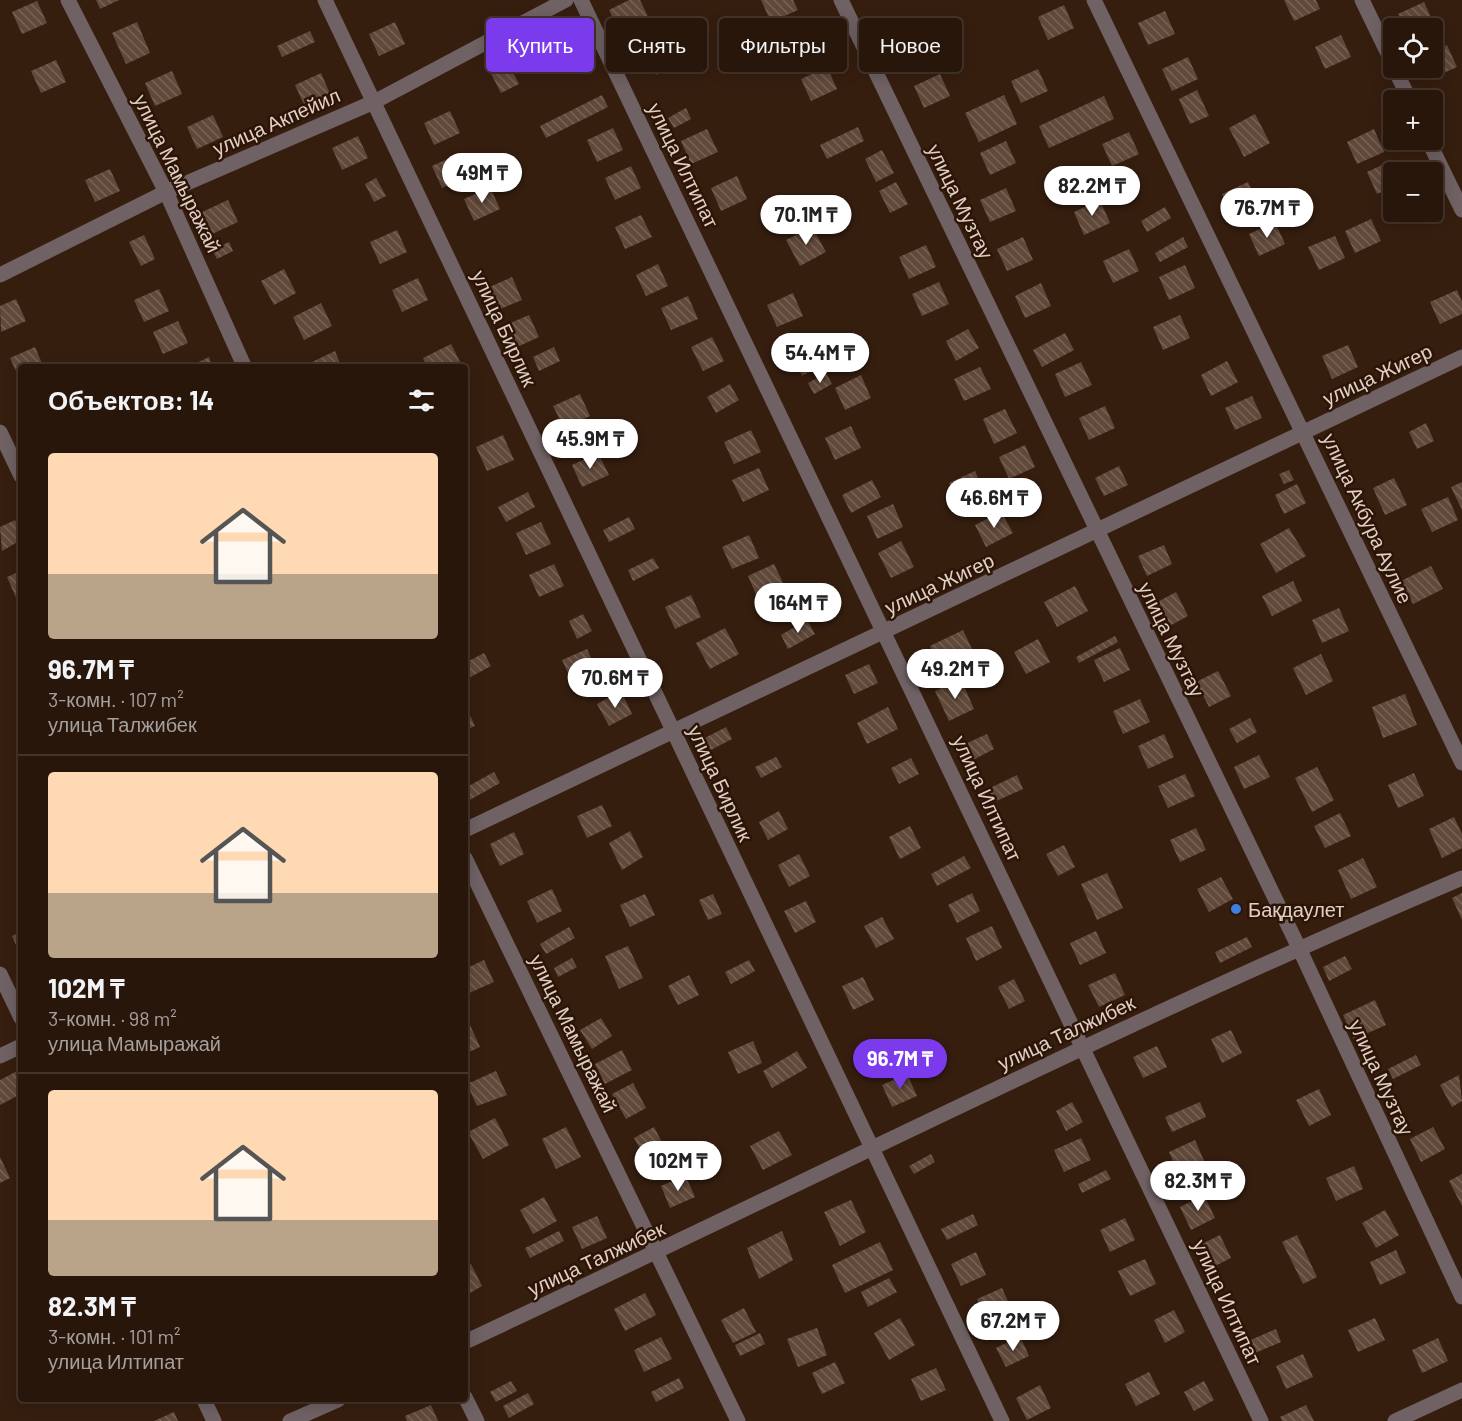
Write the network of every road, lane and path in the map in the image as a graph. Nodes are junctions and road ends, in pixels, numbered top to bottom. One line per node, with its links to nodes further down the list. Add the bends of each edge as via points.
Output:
1 (68, 0): 11 (street, улица Мамыражай)
2 (325, 0): 9 (street, улица Бирлик)
3 (566, 0): 9 (street, улица Акпейил)
4 (581, 0): 20 (street, улица Илтипат)
5 (842, 0): 19 (street, улица Музтау)
6 (1094, 0): 17 (street, улица Акбура Аулие)
7 (1362, 0): 8 (street)
8 (1383, 44)
9 (374, 102): 11 (street, улица Акпейил); 21 (street, улица Бирлик)
10 (1433, 150): 12 (street)
11 (166, 192): 13 (street, улица Акпейил); 15 (street, улица Мамыражай)
12 (1462, 210)
13 (0, 275)
14 (1462, 357): 17 (street, улица Жигер)
15 (243, 364)
16 (0, 432): 18 (street)
17 (1304, 432): 19 (street, улица Жигер); 22 (street, улица Акбура Аулие)
18 (18, 470)
19 (1097, 532): 20 (street, улица Жигер); 26 (street, улица Музтау)
20 (886, 632): 21 (street, улица Жигер); 30 (street, улица Илтипат)
21 (673, 730): 23 (street, улица Жигер); 32 (street, улица Бирлик)
22 (1462, 763)
23 (468, 829)
24 (468, 864): 33 (street, улица Мамыражай)
25 (1462, 878): 26 (street, улица Талжибек)
26 (1299, 948): 30 (street, улица Талжибек); 34 (street, улица Музтау)
27 (0, 974): 28 (street)
28 (18, 1012)
29 (18, 1047): 31 (street)
30 (1083, 1047): 32 (street, улица Талжибек); 45 (street, улица Илтипат)
31 (0, 1056)
32 (873, 1149): 33 (street, улица Талжибек); 44 (street, улица Бирлик)
33 (658, 1252): 35 (street, улица Талжибек); 43 (street, улица Мамыражай)
34 (1462, 1297)
35 (468, 1341)
36 (1462, 1390): 46 (street)
37 (205, 1402): 40 (street)
38 (333, 1402): 41 (street)
39 (468, 1402): 42 (street)
40 (214, 1421)
41 (290, 1421)
42 (477, 1421)
43 (738, 1421)
44 (1002, 1421)
45 (1261, 1421)
46 (1395, 1421)

